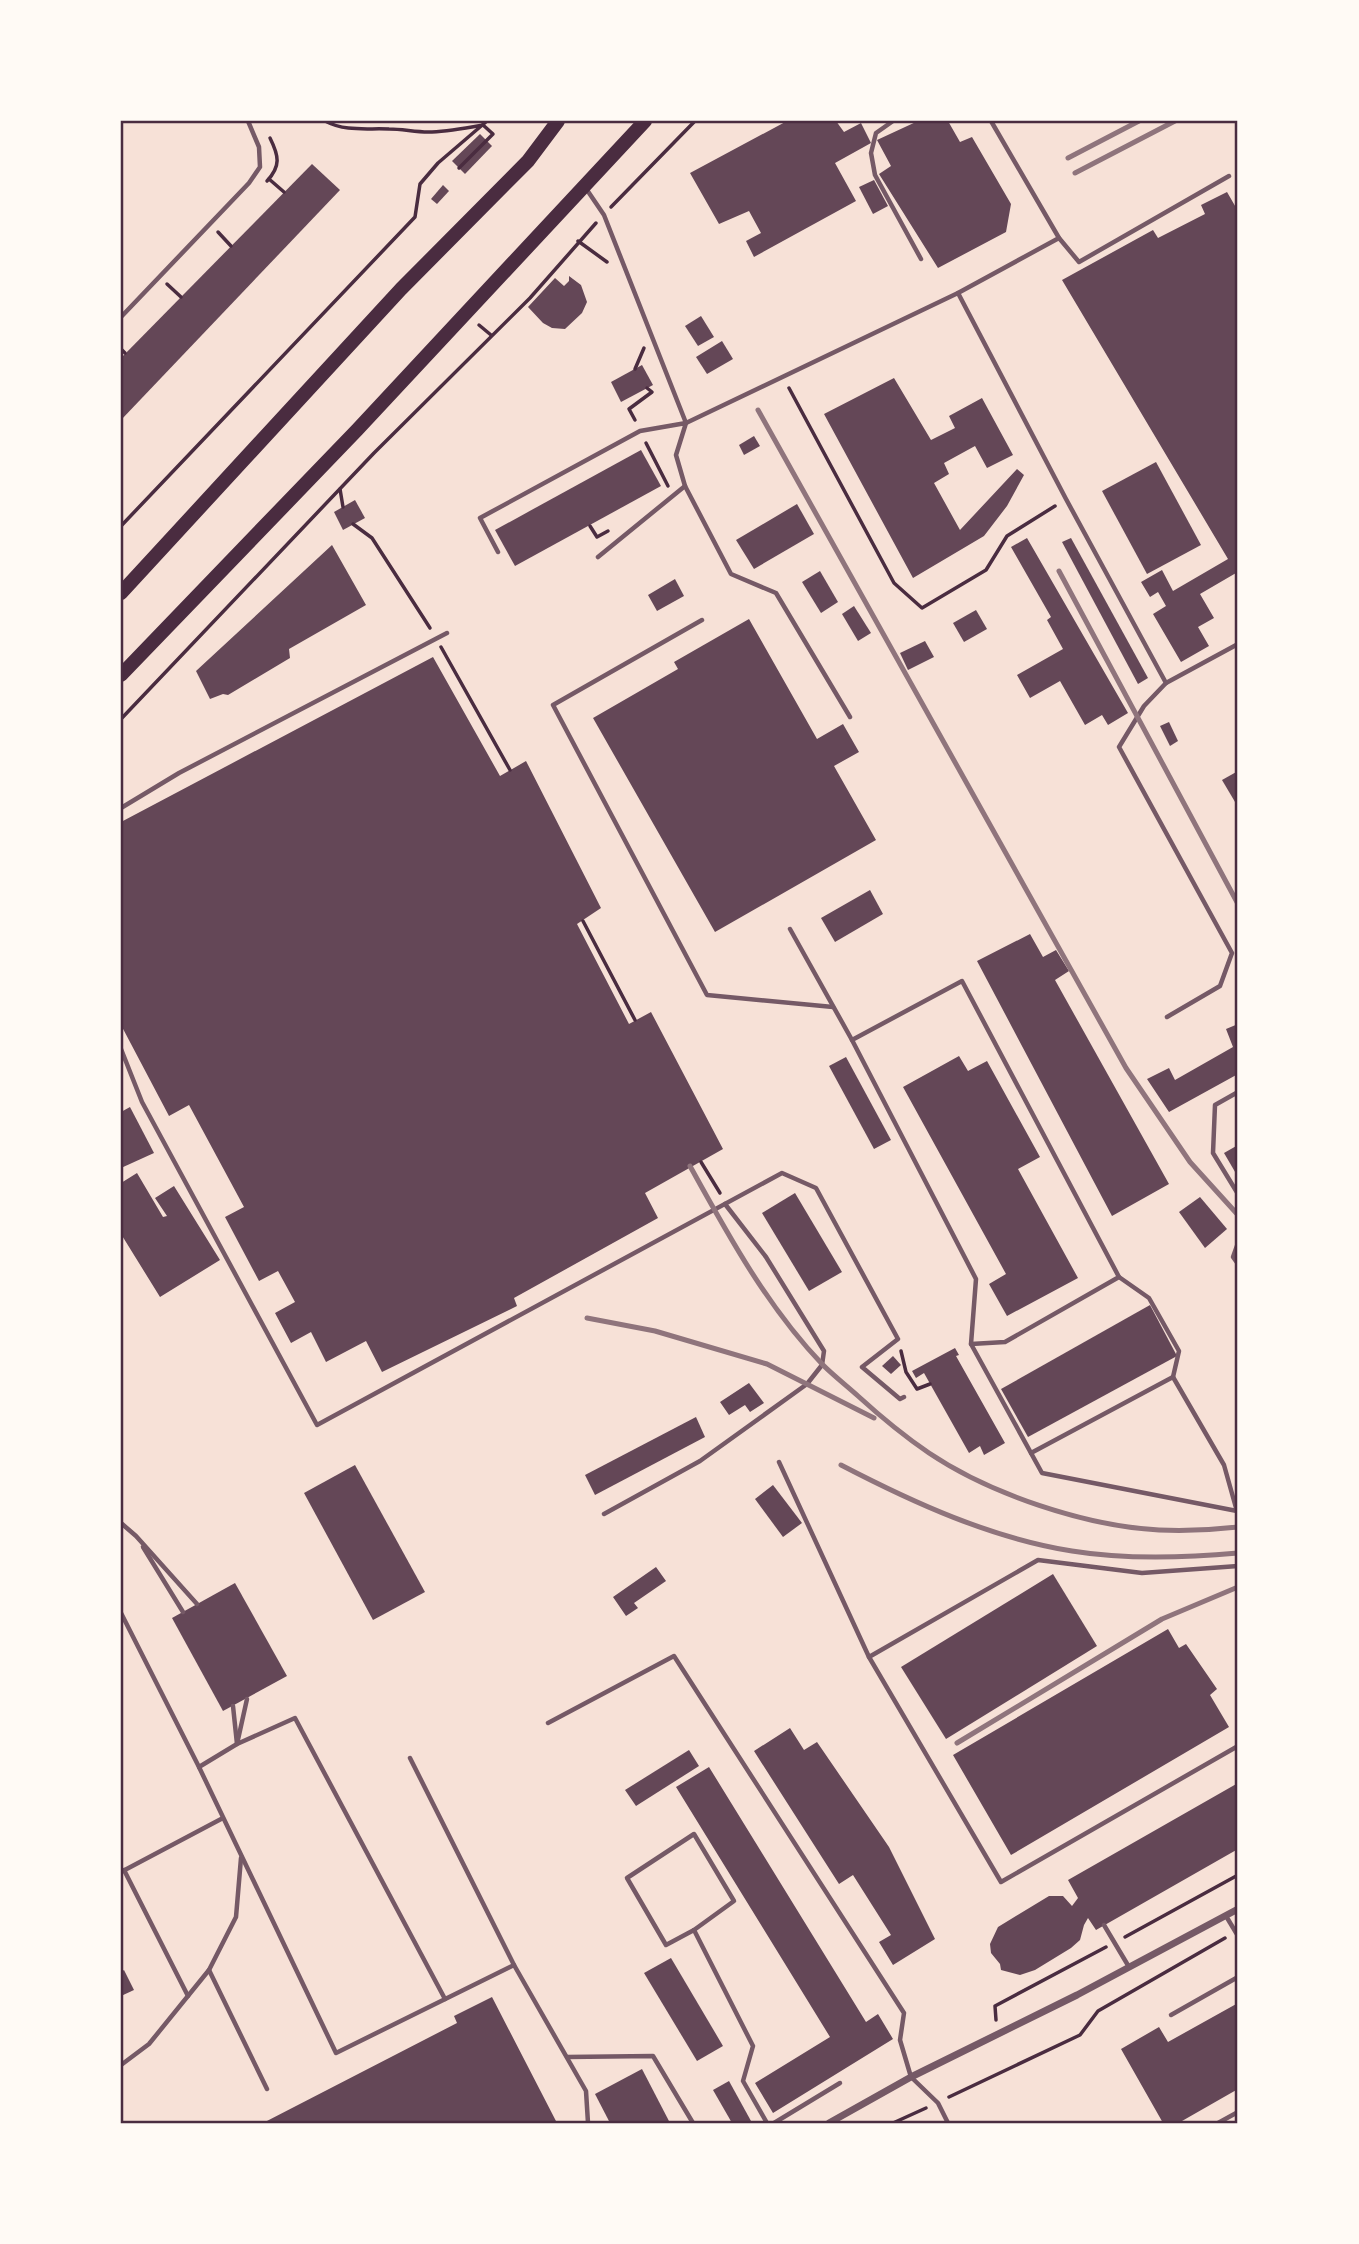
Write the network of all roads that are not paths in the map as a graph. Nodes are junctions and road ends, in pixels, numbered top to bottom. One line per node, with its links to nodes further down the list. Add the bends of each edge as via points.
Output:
1 (248, 121): 11 (lane, via 259,147 260,167)
2 (558, 121): 16 (main road, via 528,160 401,289)
3 (645, 121): 7 (main road)
4 (893, 121): 9 (lane, via 876,132 871,153 875,175)
5 (991, 121): 8 (lane)
6 (1229, 176): 8 (lane, via 1079,262)
7 (584, 187): 12 (lane, via 604,215); 20 (main road)
8 (1059, 238): 10 (lane)
9 (921, 259)
10 (958, 293): 12 (lane); 21 (lane)
11 (121, 317)
12 (686, 422): 13 (lane, via 676,455); 14 (lane, via 640,431 480,518)
13 (685, 486): 15 (lane); 22 (lane, via 731,574 776,593)
14 (498, 552)
15 (598, 557)
16 (121, 593)
17 (702, 620): 25 (lane, via 553,705 707,995)
18 (447, 633): 23 (lane)
19 (1238, 644): 21 (lane)
20 (121, 675)
21 (1166, 683): 26 (lane, via 1144,706 1119,747 1232,953 1220,986)
22 (850, 716)
23 (121, 808)
24 (790, 929): 25 (lane)
25 (834, 1007): 27 (lane)
26 (1167, 1017)
27 (852, 1040): 34 (lane, via 962,981); 35 (lane, via 976,1279)
28 (121, 1049): 31 (lane, via 142,1102 317,1425)
29 (1238, 1092): 30 (lane, via 1216,1105 1213,1153)
30 (1238, 1194)
31 (726, 1204): 37 (lane, via 782,1173 816,1188 898,1339 862,1367); 41 (lane, via 766,1257 824,1351 822,1365 807,1384 700,1461)
32 (1238, 1243): 33 (lane, via 1233,1257)
33 (1238, 1264)
34 (1119, 1277): 35 (lane, via 1005,1342); 36 (lane, via 1149,1298 1179,1351)
35 (971, 1344): 38 (lane)
36 (1173, 1377): 38 (lane); 40 (lane, via 1224,1465)
37 (904, 1397)
38 (1031, 1453): 40 (lane, via 1042,1473)
39 (779, 1462): 48 (lane)
40 (1238, 1513)
41 (604, 1514)
42 (121, 1523): 43 (lane)
43 (136, 1536): 45 (lane); 46 (lane)
44 (1238, 1566): 48 (lane, via 1142,1573 1038,1560)
45 (197, 1604)
46 (183, 1612)
47 (121, 1613): 55 (lane)
48 (869, 1657): 53 (lane, via 1001,1882)
49 (247, 1699): 52 (lane)
50 (233, 1706): 52 (lane)
51 (548, 1723): 73 (lane, via 674,1656 904,2013 900,2040)
52 (237, 1744): 55 (lane); 69 (lane, via 295,1718)
53 (1238, 1746)
54 (410, 1758): 64 (lane)
55 (199, 1767): 56 (lane)
56 (223, 1818): 57 (lane); 58 (lane)
57 (241, 1857): 66 (lane, via 236,1917); 69 (lane, via 336,2053)
58 (123, 1871): 68 (lane)
59 (1238, 1909): 60 (street)
60 (1226, 1916): 63 (lane); 65 (street)
61 (1104, 1925): 65 (lane)
62 (694, 1930): 62 (lane, via 734,1901 694,1834 627,1878 666,1945); 79 (lane, via 752,2046 743,2081)
63 (1237, 1934)
64 (514, 1965): 69 (lane); 71 (lane)
65 (1129, 1967): 73 (street)
66 (209, 1970): 68 (lane); 75 (lane)
67 (1238, 1978): 70 (lane)
68 (188, 1996): 72 (lane, via 149,2044)
69 (445, 1999)
70 (1171, 2015)
71 (567, 2057): 77 (lane, via 586,2091); 78 (lane, via 653,2056)
72 (121, 2065)
73 (911, 2077): 81 (street); 82 (lane, via 938,2103)
74 (840, 2083): 80 (lane)
75 (267, 2089)
76 (1238, 2112): 83 (lane)
77 (588, 2123)
78 (693, 2123)
79 (766, 2123)
80 (774, 2123)
81 (829, 2123)
82 (948, 2123)
83 (1217, 2123)

